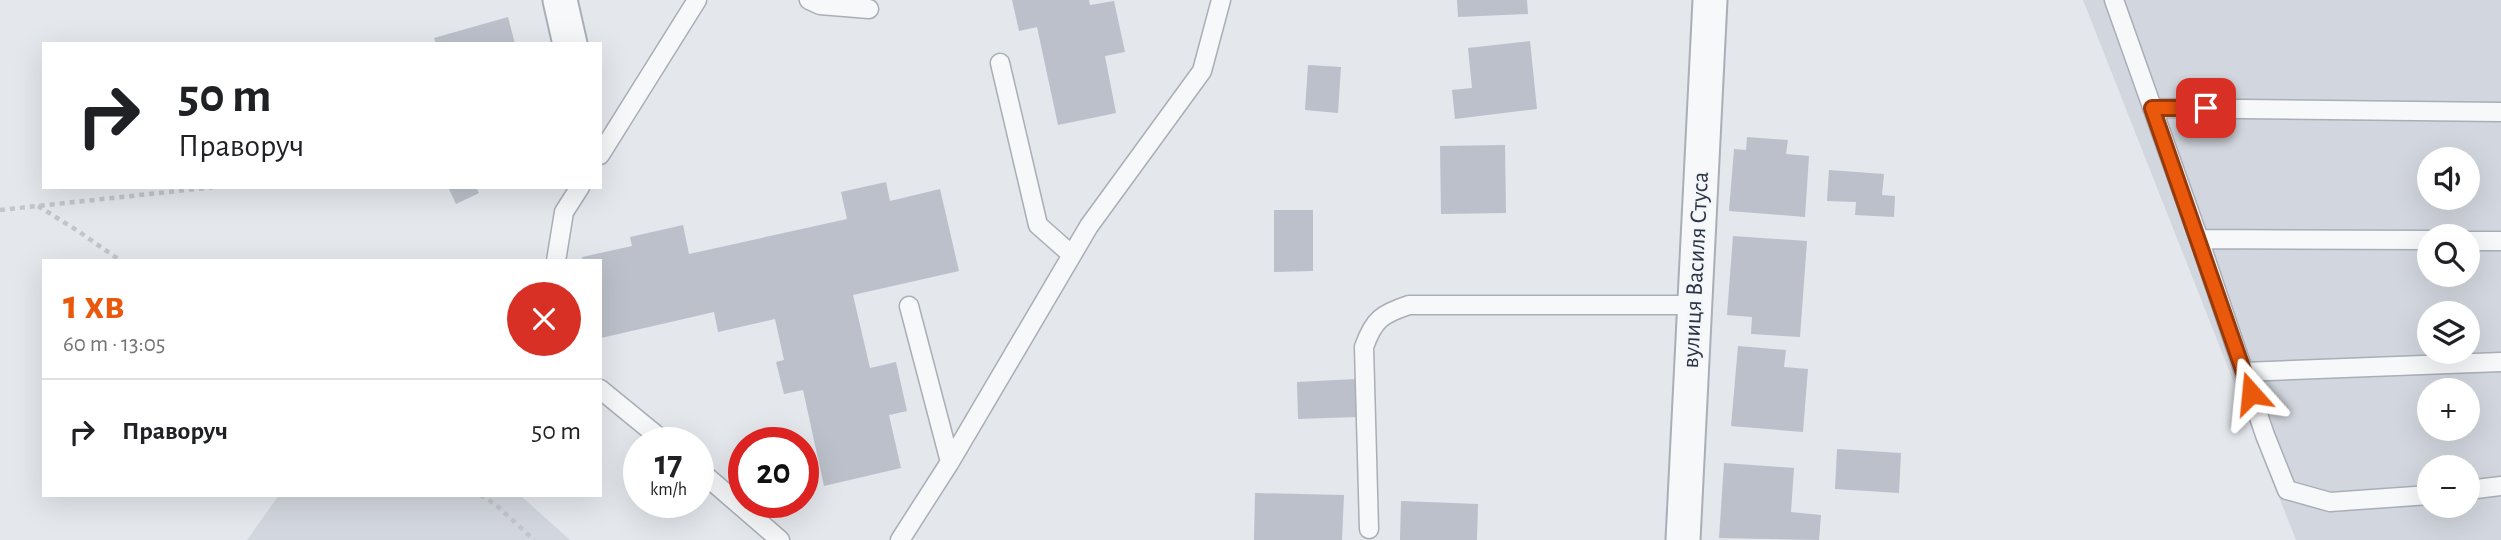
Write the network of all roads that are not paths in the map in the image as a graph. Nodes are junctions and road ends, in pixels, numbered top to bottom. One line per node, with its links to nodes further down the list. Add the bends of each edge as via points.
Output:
1 (560, 0): 8 (street)
2 (697, 0): 12 (lane)
3 (809, 0): 7 (lane)
4 (1221, 0): 18 (lane, via 1202,71)
5 (1710, 0): 20 (street, вулиця Василя Стуса)
6 (2114, 0): 10 (lane)
7 (869, 9)
8 (570, 42)
9 (1000, 63): 18 (lane, via 1038,225)
10 (2152, 108): 11 (lane); 14 (lane)
11 (2501, 113)
12 (602, 152)
13 (579, 189): 19 (lane, via 564,212)
14 (2199, 239): 15 (lane); 23 (lane)
15 (2417, 240)
16 (2480, 241): 17 (lane)
17 (2501, 241)
18 (1072, 255): 26 (lane)
19 (556, 259)
20 (1695, 305): 31 (lane, via 1409,305 1385,313 1370,329 1364,346); 34 (street, вулиця Василя Стуса)
21 (909, 306): 26 (lane)
22 (2501, 362): 23 (lane)
23 (2244, 372): 30 (lane, via 2287,490 2330,502)
24 (602, 391): 25 (lane)
25 (646, 427)
26 (950, 462): 33 (lane)
27 (714, 483): 32 (lane)
28 (2501, 486): 29 (lane)
29 (2480, 489)
30 (2417, 496)
31 (1369, 529)
32 (780, 540)
33 (900, 540)
34 (1683, 540)

